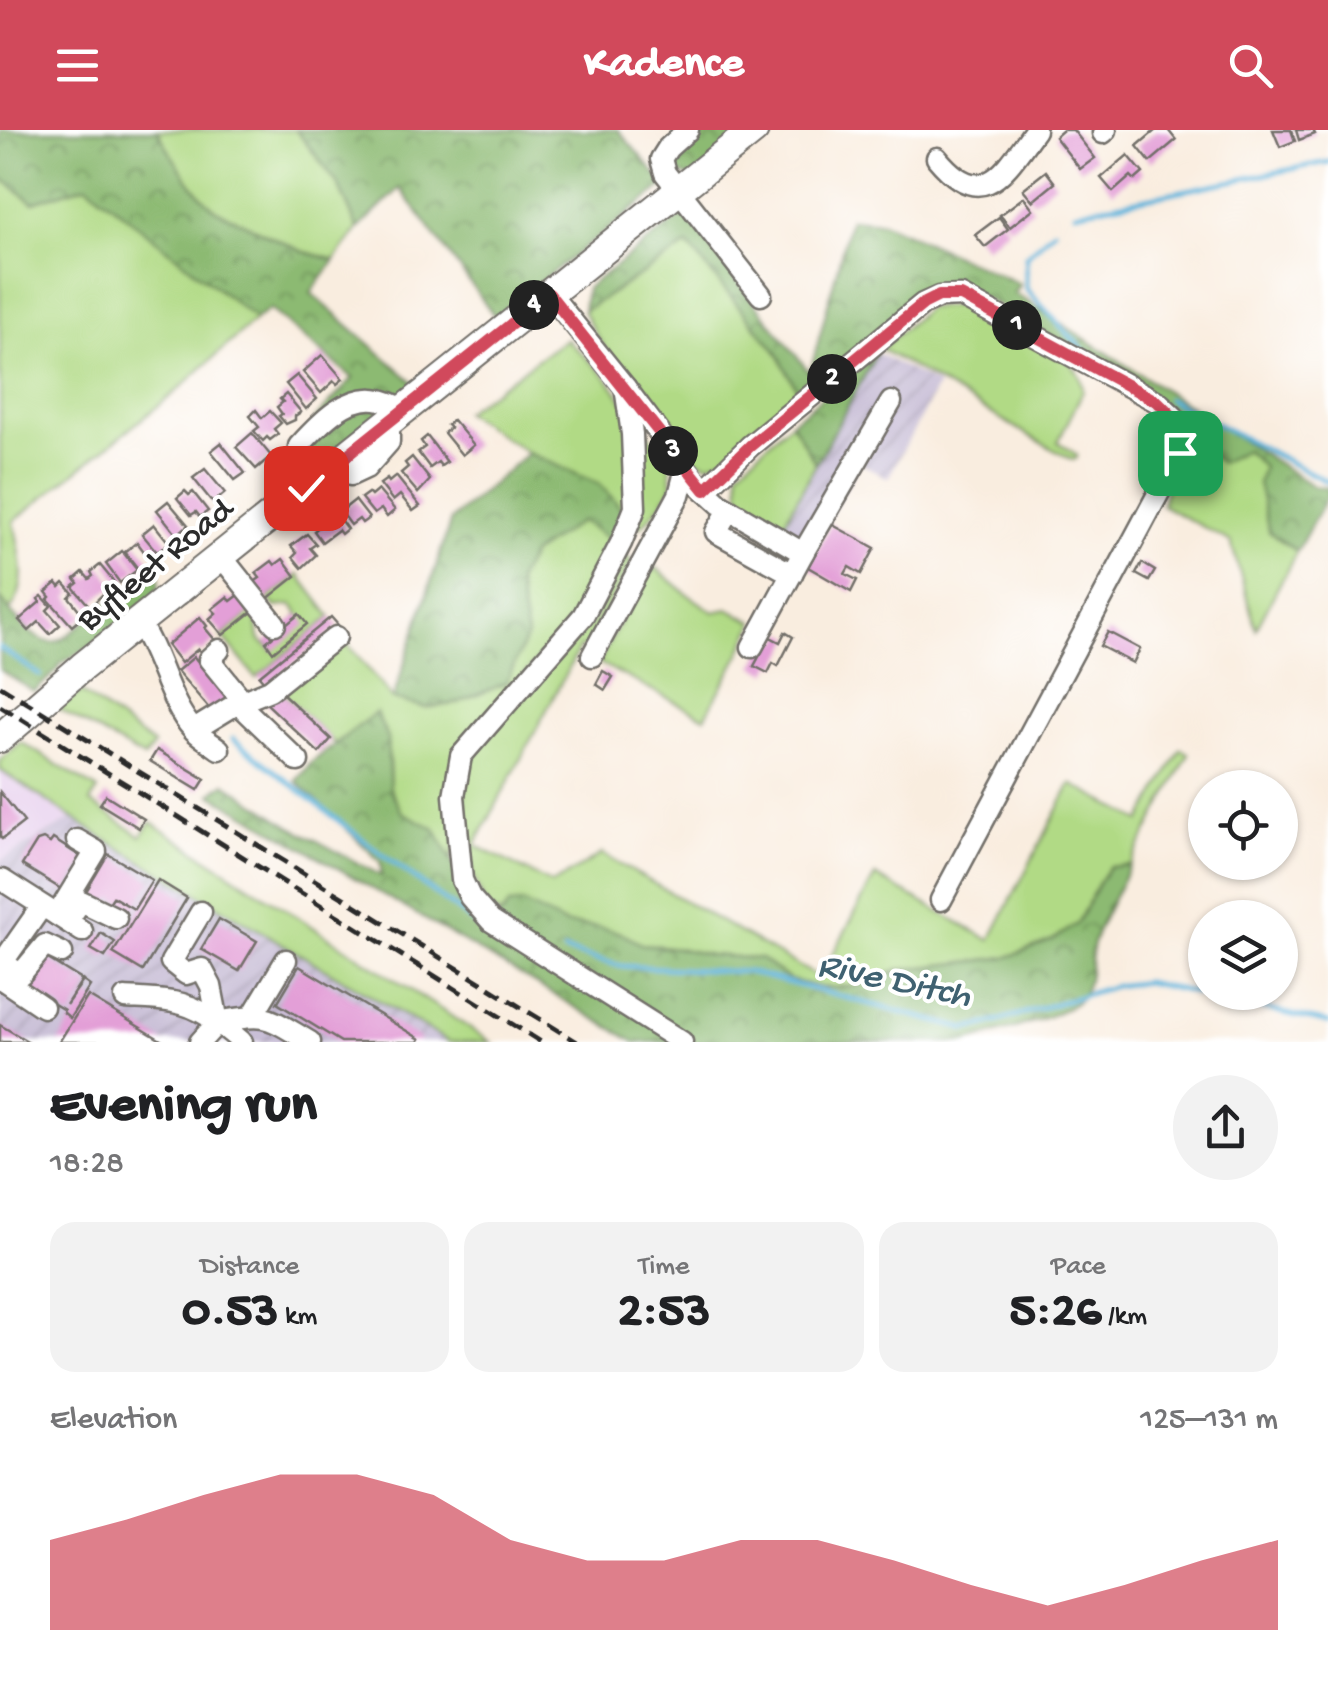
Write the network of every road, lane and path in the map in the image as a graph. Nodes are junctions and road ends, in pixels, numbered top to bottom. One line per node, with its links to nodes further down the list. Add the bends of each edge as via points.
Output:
1 (688, 130): 5 (street, via 661,159)
2 (754, 130): 5 (main road, Byfleet Road)
3 (1034, 130): 4 (street, via 992,182 965,182)
4 (936, 159)
5 (678, 190): 6 (main road, Byfleet Road); 7 (street)
6 (549, 294): 8 (street); 10 (main road, Byfleet Road)
7 (761, 295)
8 (625, 388): 11 (street); 46 (street, via 634,508 583,616 462,756 454,796 459,854 470,897 491,921)
9 (891, 402): 15 (street)
10 (397, 415): 12 (main road, Byfleet Road); 12 (street, via 378,399 327,416 298,446)
11 (686, 468): 13 (street); 23 (street, via 679,494)
12 (306, 488): 16 (main road, Byfleet Road)
13 (705, 490): 14 (street); 31 (street, via 750,446 939,296 983,306 1158,402 1179,427 1180,453)
14 (729, 510): 15 (street); 17 (street, via 716,532)
15 (803, 553): 17 (street)
16 (221, 556): 18 (main road, Byfleet Road); 19 (street)
17 (792, 574): 21 (street)
18 (138, 622): 25 (street); 26 (main road, Byfleet Road)
19 (275, 624)
20 (336, 637): 24 (street, via 270,690)
21 (752, 647)
22 (219, 650): 24 (street, via 208,659)
23 (592, 656)
24 (241, 702): 25 (street); 28 (street)
25 (194, 730): 27 (street)
26 (3, 736)
27 (219, 748)
28 (298, 761)
29 (77, 840): 34 (street, via 96,851)
30 (11, 886): 32 (street); 34 (street)
31 (942, 900)
32 (0, 905)
33 (201, 912): 42 (street, via 171,962 186,974 202,969)
34 (62, 918): 35 (street, via 81,901); 38 (street)
35 (116, 918)
36 (62, 953): 38 (street, via 45,944 21,974)
37 (286, 960): 41 (street)
38 (1, 969): 40 (street)
39 (125, 998): 42 (street, via 190,1006)
40 (43, 1007)
41 (253, 1015): 42 (street); 45 (street)
42 (218, 1022): 43 (street); 44 (street)
43 (200, 1042)
44 (242, 1042)
45 (310, 1042)
46 (682, 1042)

